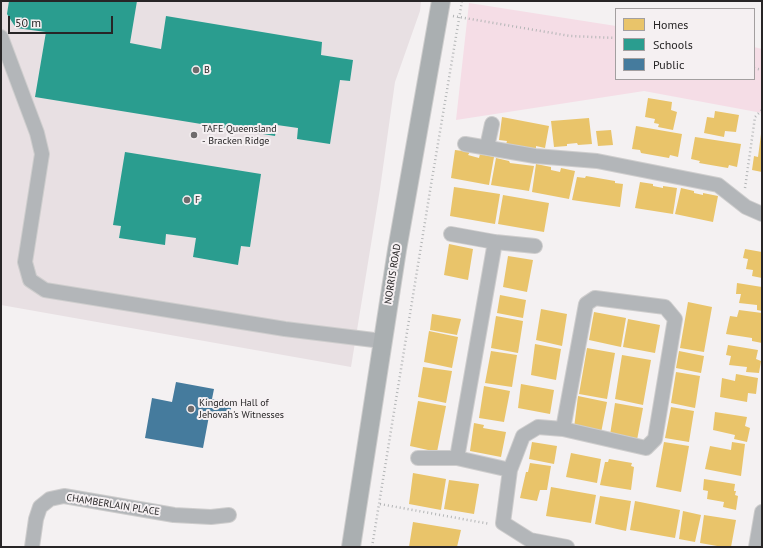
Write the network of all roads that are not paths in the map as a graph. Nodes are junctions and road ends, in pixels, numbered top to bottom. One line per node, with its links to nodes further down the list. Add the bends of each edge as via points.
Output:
1 (440, 6): 10 (main road, NORRIS ROAD)
2 (1, 37): 10 (street, via 37,133 42,154 25,262 30,280 44,290 285,329)
3 (492, 124): 5 (street)
4 (465, 144): 5 (street)
5 (487, 148): 6 (street, via 535,156 597,161 718,185 746,207)
6 (761, 213)
7 (451, 234): 8 (street)
8 (494, 242): 9 (street); 13 (street)
9 (534, 246)
10 (382, 341): 18 (main road, NORRIS ROAD)
11 (563, 429): 11 (street, via 646,448 655,439 675,320 665,307 595,298 586,304); 14 (street, via 538,427 523,436)
12 (418, 458): 13 (street)
13 (457, 458): 14 (street)
14 (510, 470): 19 (street, via 503,523 530,540)
15 (762, 512): 20 (street)
16 (229, 515): 17 (street, CHAMBERLAIN PLACE, via 174,515 64,496 50,499 40,507)
17 (32, 547)
18 (351, 547)
19 (567, 547)
20 (756, 547)

